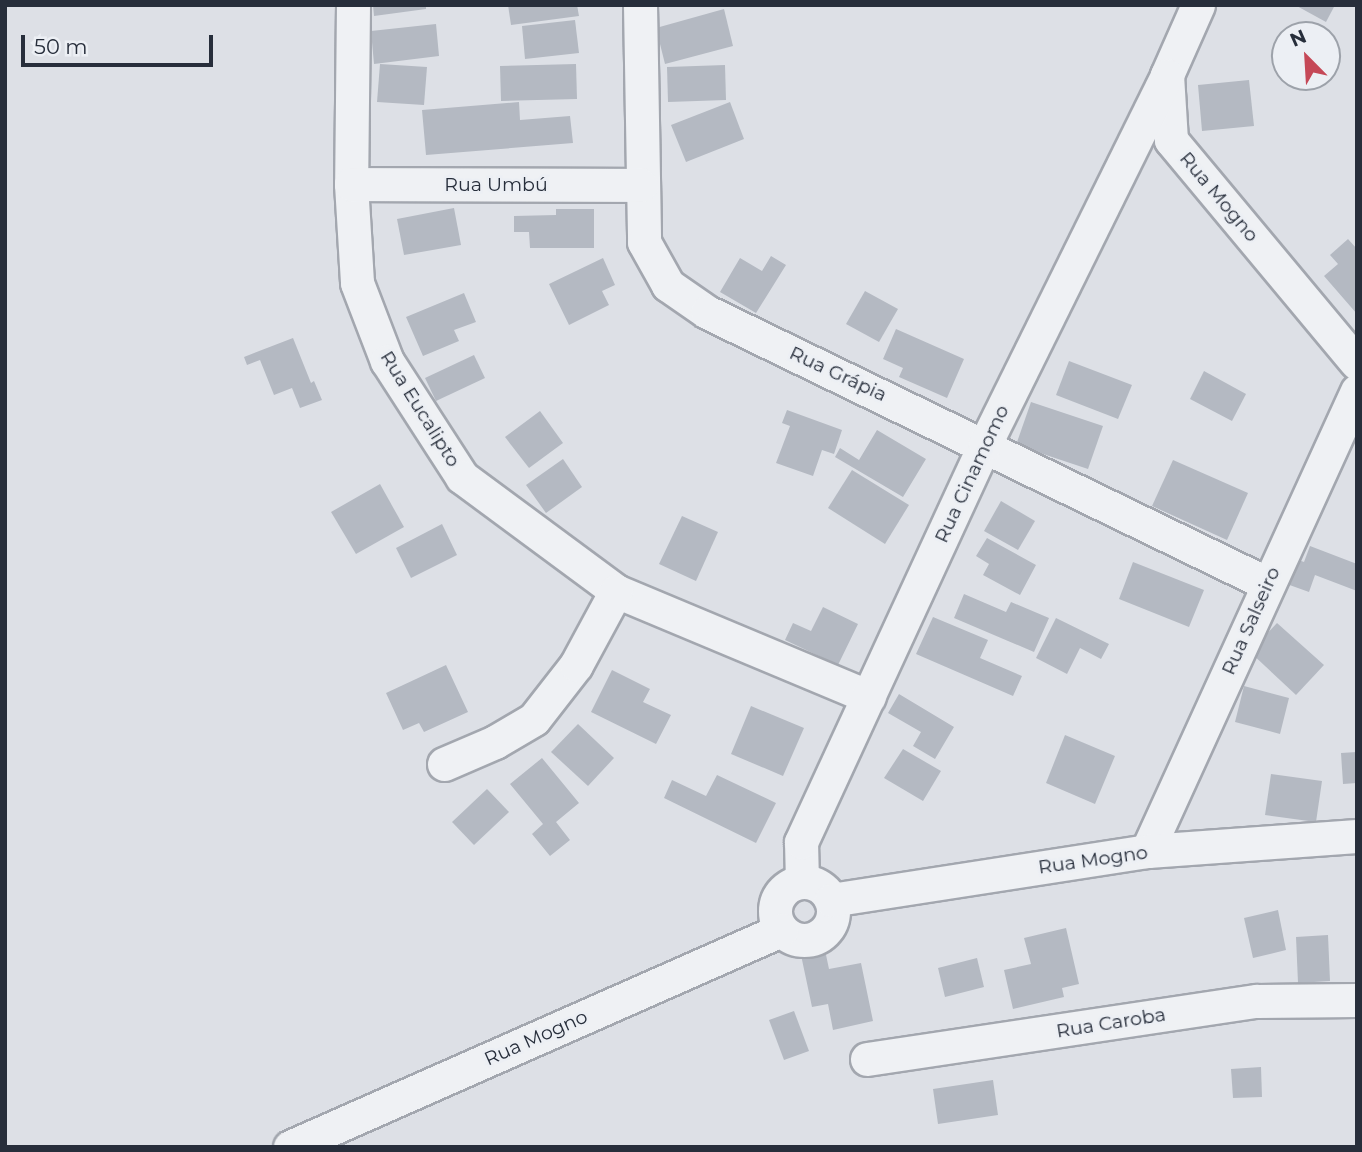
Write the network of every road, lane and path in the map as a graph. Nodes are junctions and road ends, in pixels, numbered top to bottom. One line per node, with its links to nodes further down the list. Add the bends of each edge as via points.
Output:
1 (353, 5): 5 (street, Rua Eucalipto)
2 (640, 5): 6 (street, Rua Grápia)
3 (1198, 5): 4 (street, Rua Mogno)
4 (1167, 75): 7 (street, Rua Mogno, via 1171,140); 9 (street, Rua Cinamomo)
5 (351, 184): 6 (street, Rua Umbú); 11 (street, Rua Eucalipto, via 357,283 387,361 462,477)
6 (641, 185): 9 (street, Rua Grápia, via 644,243 668,285 707,312)
7 (1357, 363)
8 (1357, 391): 10 (street, Rua Salseiro)
9 (985, 444): 10 (street, Rua Grápia); 12 (street, Rua Cinamomo)
10 (1268, 584): 15 (street, Rua Salseiro)
11 (616, 591): 12 (street, Rua Eucalipto); 13 (street, via 576,665 534,719)
12 (869, 697): 16 (street, Rua Cinamomo, via 802,842)
13 (444, 764)
14 (1357, 836): 15 (street, Rua Mogno)
15 (1147, 851): 17 (street, Rua Mogno)
16 (802, 882): 17 (street, via 820,886); 18 (street, via 785,888 775,904)
17 (831, 900): 18 (street, via 833,918 815,938 797,940)
18 (781, 930): 21 (street, Rua Mogno)
19 (1357, 1000): 20 (street, Rua Caroba, via 1257,1001)
20 (867, 1059)
21 (290, 1147)

